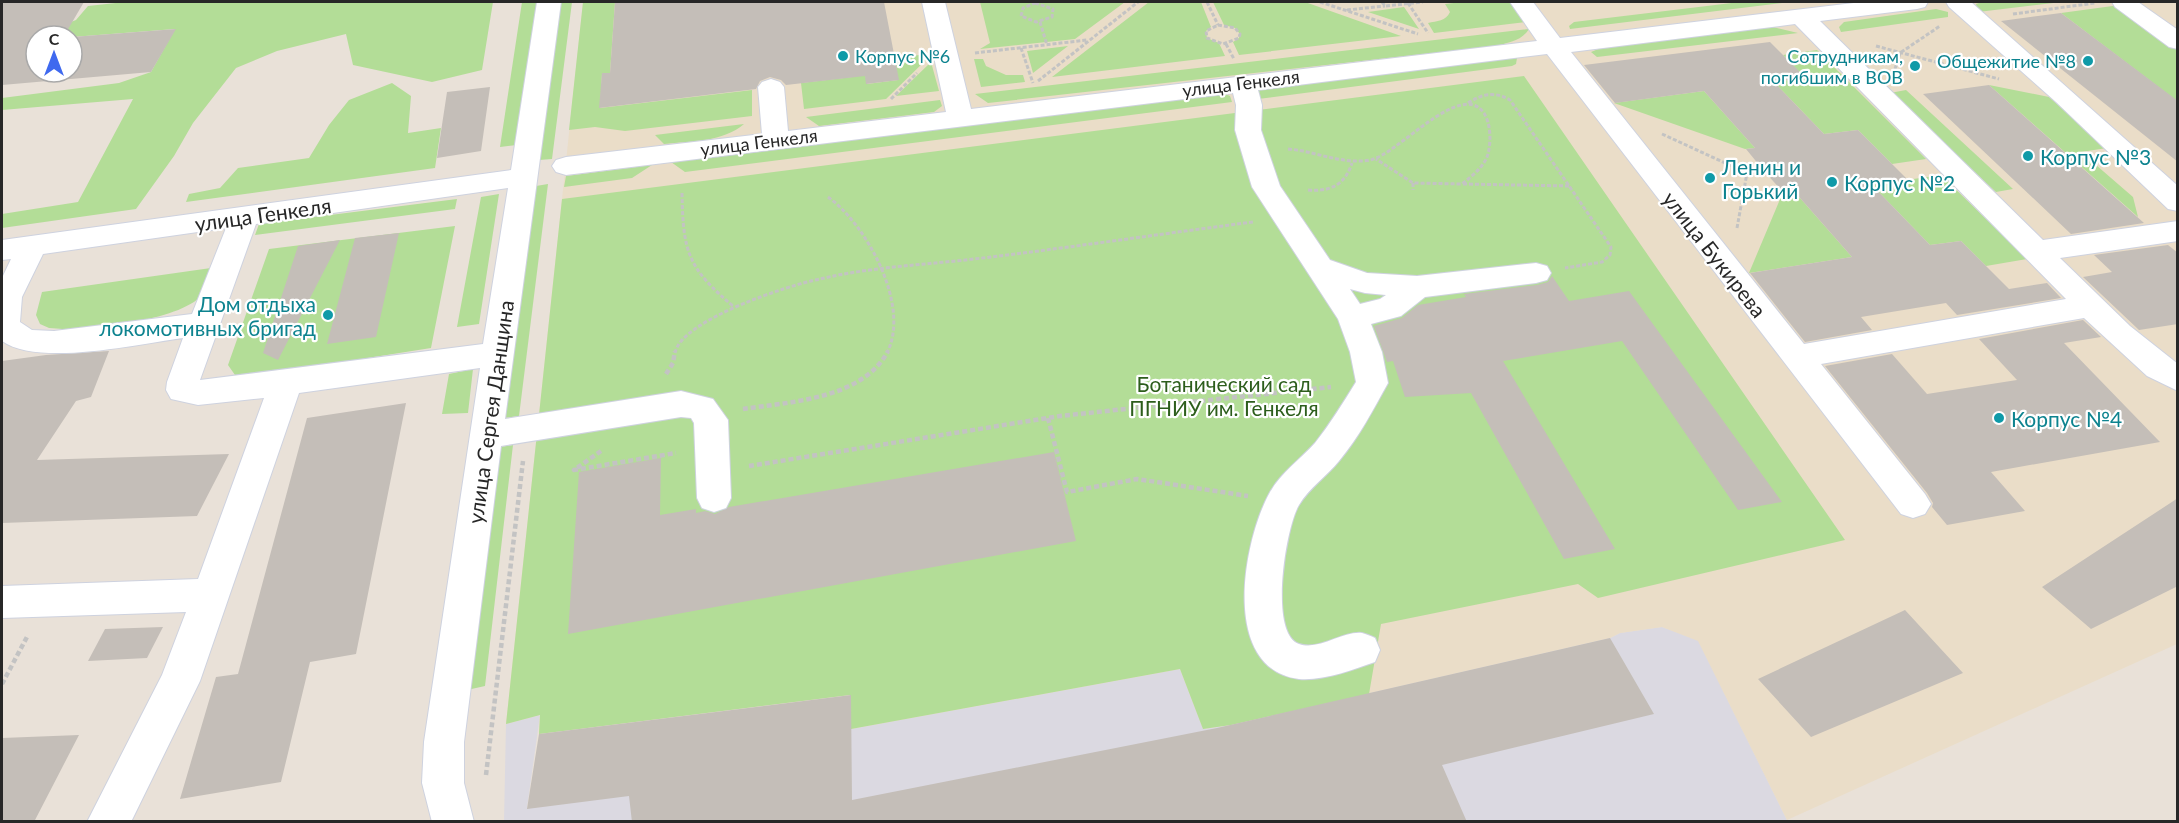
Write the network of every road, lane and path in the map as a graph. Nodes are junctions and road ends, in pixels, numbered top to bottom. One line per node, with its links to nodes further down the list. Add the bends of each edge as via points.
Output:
1 (549, 2): 43 (street, улица Сергея Данщина)
2 (933, 2): 28 (street)
3 (1035, 2): 17 (path, via 1049,6 1054,13); 17 (path, via 1020,12 1026,20)
4 (1138, 2): 20 (path)
5 (1207, 2): 19 (path)
6 (1320, 2): 15 (path)
7 (1382, 2): 14 (path)
8 (1423, 2): 13 (path)
9 (1521, 2): 25 (street, улица Букирева)
10 (1917, 2): 16 (street, улица Генкеля)
11 (1957, 2): 51 (street)
12 (2123, 2): 21 (street)
13 (1408, 3): 14 (path); 15 (path, via 1429,32 1426,37)
14 (1385, 6): 15 (path)
15 (1346, 10)
16 (1800, 15): 25 (street, улица Генкеля); 32 (street)
17 (1040, 22): 24 (path)
18 (1943, 24): 27 (path)
19 (1218, 25): 22 (path, via 1206,31 1207,38); 22 (path, via 1235,28 1240,34 1237,40)
20 (1089, 40): 24 (path); 26 (path, via 1033,84)
21 (2178, 42)
22 (1226, 44): 29 (path)
23 (1870, 44): 27 (path)
24 (1047, 45): 26 (path)
25 (1555, 45): 29 (street, улица Генкеля); 60 (street, улица Букирева)
26 (1021, 48): 28 (path)
27 (1900, 53): 30 (path); 32 (path)
28 (946, 56): 34 (street)
29 (1239, 71): 34 (street, улица Генкеля); 37 (street, via 1249,105 1248,130)
30 (1999, 79)
31 (771, 87): 36 (street)
32 (1886, 100): 56 (street)
33 (1467, 103): 38 (path, via 1451,108); 45 (path, via 1480,108 1485,115 1491,150 1483,165); 46 (path, via 1488,93 1502,94 1510,100)
34 (960, 117): 36 (street, улица Генкеля)
35 (1662, 133): 42 (path)
36 (777, 139): 40 (street, улица Генкеля)
37 (1254, 150): 39 (path, via 1302,149); 47 (street)
38 (1376, 159): 39 (path); 44 (path)
39 (1352, 163): 47 (path, via 1345,182 1332,189)
40 (566, 166)
41 (1764, 171): 42 (path)
42 (1747, 173): 60 (path, via 1735,238)
43 (525, 177): 52 (street, улица Генкеля); 66 (street, улица Сергея Данщина)
44 (1413, 183): 45 (path); 48 (path)
45 (1462, 184): 46 (path)
46 (1570, 186): 59 (path, via 1611,248 1610,255 1602,262)
47 (1266, 187): 53 (street)
48 (1413, 190)
49 (682, 193): 63 (path, via 685,252 706,284)
50 (828, 196): 58 (path, via 839,203 866,237)
51 (2178, 202)
52 (245, 216): 55 (street, улица Генкеля); 65 (street)
53 (1285, 218): 57 (street); 58 (path)
54 (2178, 231): 56 (street)
55 (17, 248): 65 (street, via 4,308 5,326 16,337 62,342)
56 (2037, 251): 62 (street)
57 (1319, 267): 61 (street, via 1365,283); 64 (street)
58 (882, 270): 63 (path, via 818,279); 75 (path, via 895,309 895,337 873,373 827,393)
59 (1536, 273): 61 (street)
60 (1737, 280): 67 (street, улица Букирева)
61 (1417, 287): 64 (street, via 1390,308)
62 (2091, 306): 67 (street); 68 (street, via 2151,362)
63 (734, 307): 71 (path, via 699,325 676,346 673,363)
64 (1353, 317): 70 (street)
65 (204, 324): 69 (street, via 182,390 198,393)
66 (498, 354): 69 (street); 73 (street, улица Сергея Данщина)
67 (1796, 357): 77 (street, улица Букирева)
68 (2178, 379)
69 (286, 383): 78 (street)
70 (1372, 383): 72 (path); 76 (street, via 1327,452)
71 (647, 409): 73 (street); 75 (street, via 681,404 701,408)
72 (1048, 418): 75 (path); 76 (path, via 1066,492 1137,479)
73 (486, 435): 84 (street, улица Сергея Данщина, via 444,742 443,783)
74 (603, 449): 75 (path, via 574,470)
75 (712, 458)
76 (1282, 501): 81 (street, via 1270,534 1263,596 1264,624 1272,646 1288,659 1308,661)
77 (1913, 504)
78 (211, 595): 79 (street); 83 (street, via 180,681)
79 (48, 601): 80 (street); 82 (path)
80 (2, 602)
81 (1361, 650)
82 (2, 684)
83 (108, 822)
84 (453, 822)

